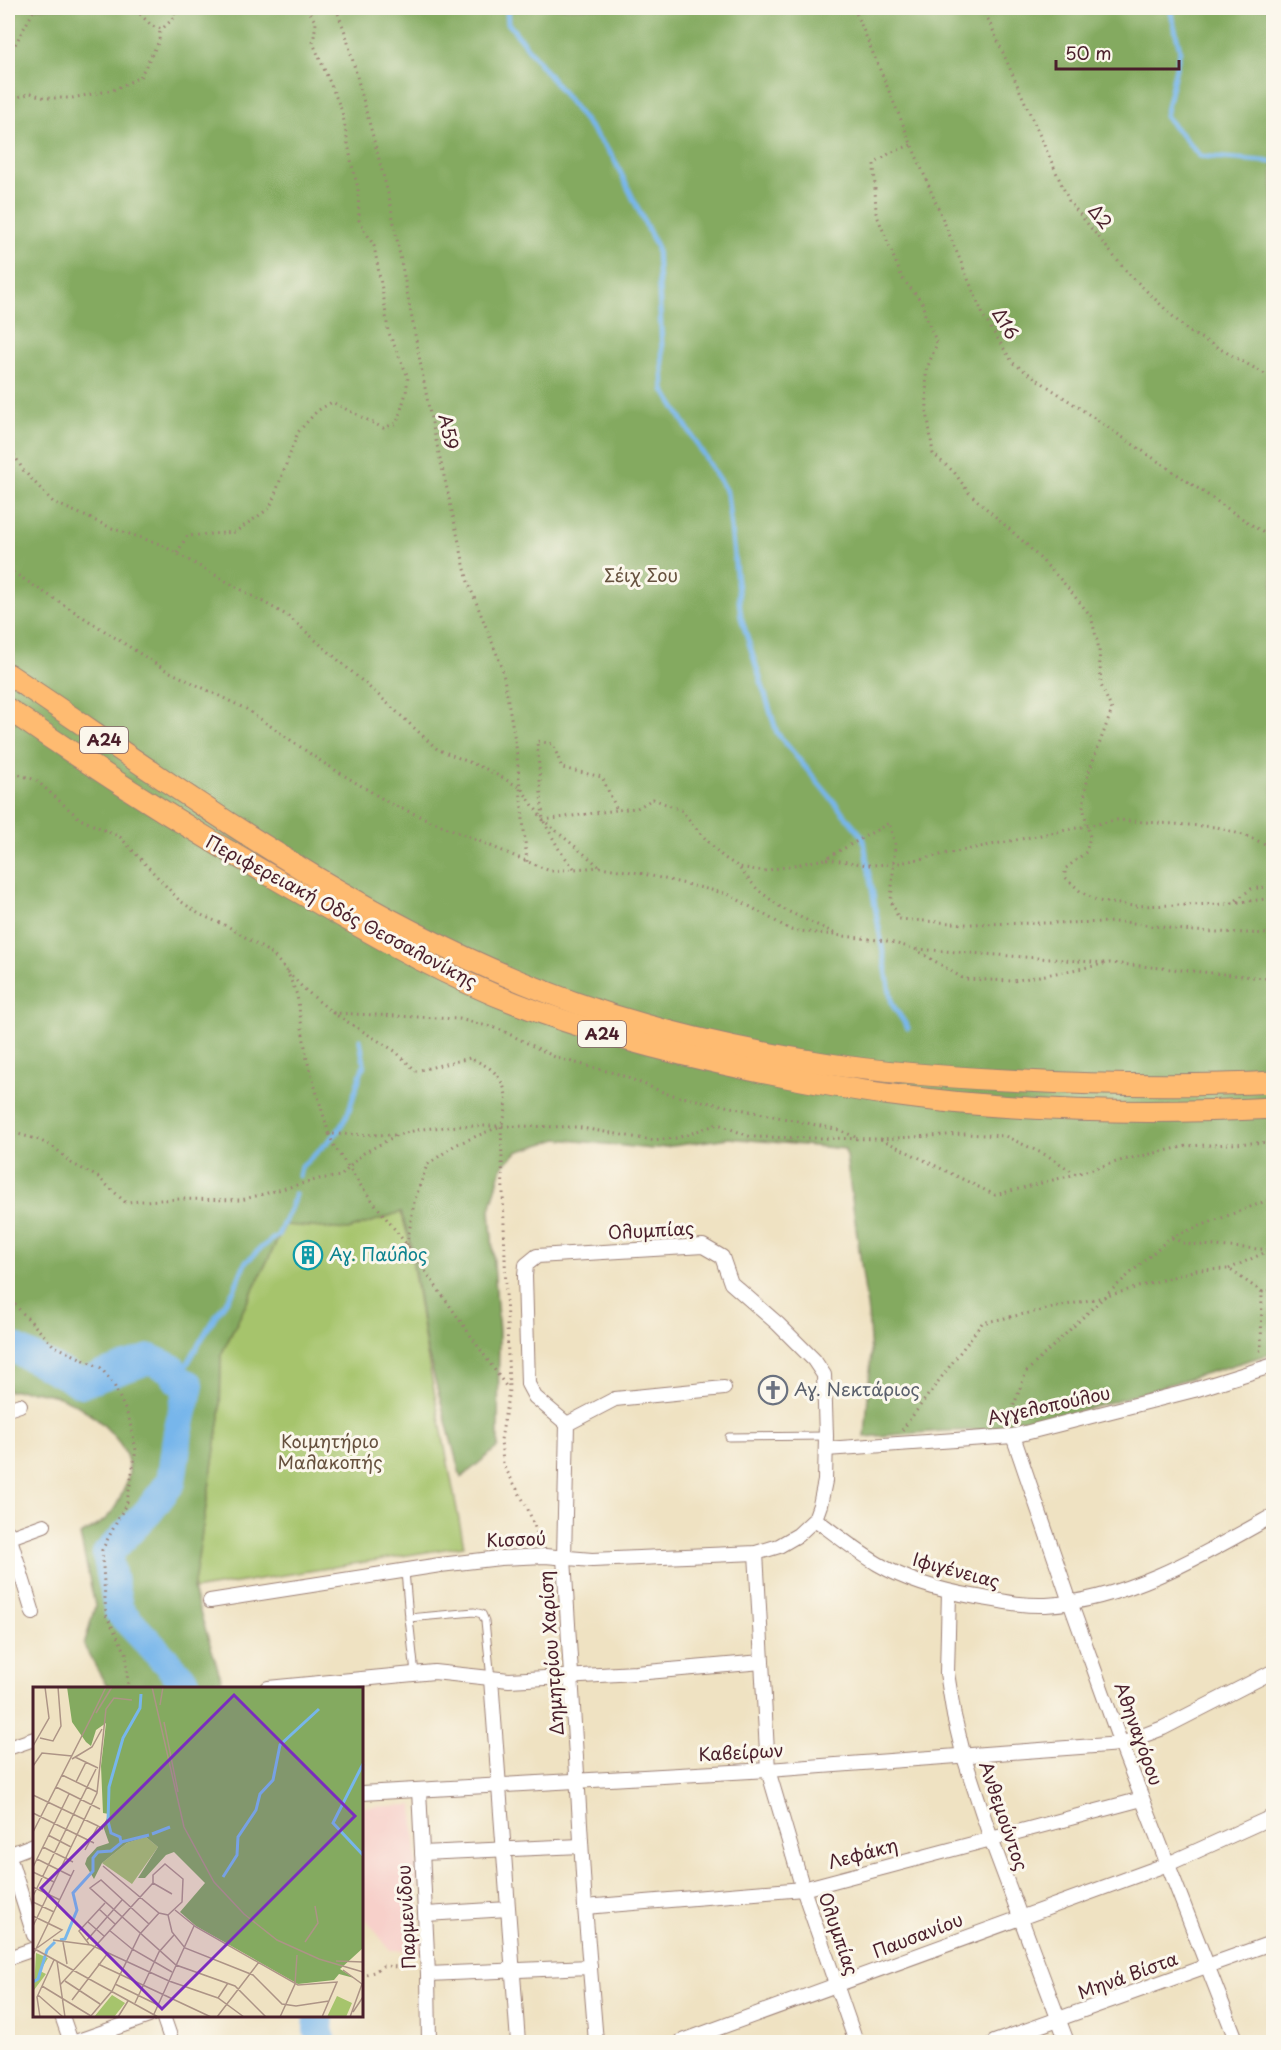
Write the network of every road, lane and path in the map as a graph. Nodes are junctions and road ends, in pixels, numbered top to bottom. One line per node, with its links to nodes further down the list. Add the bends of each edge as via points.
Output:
1 (42, 8): 9 (path, via 33,12 13,48)
2 (130, 8): 8 (path)
3 (176, 8): 8 (path, via 175,17)
4 (307, 8): 15 (path, via 316,23 313,43 342,111 358,188 359,220 374,246 388,331 408,377 406,393 397,423 383,428 332,402 317,411 298,432 270,508 236,532 187,536)
5 (336, 8): 20 (path, Α59, via 389,197 430,414 468,582 502,667)
6 (854, 8): 11 (path, Δ16)
7 (983, 8): 12 (path, Δ2, via 1069,201 1126,271 1188,331)
8 (160, 28): 10 (path, via 159,41 140,77 113,90 72,98 45,98 31,93)
9 (8, 68)
10 (8, 100)
11 (911, 145): 14 (path, Δ16, via 984,317 1013,363); 23 (path, via 874,164 876,213 902,278 922,302 937,343 926,371 933,454 1025,543 1091,616 1099,650 1101,686 1112,710 1088,774 1083,807)
12 (1274, 379)
13 (8, 444): 15 (path, via 22,470 53,502)
14 (1274, 540)
15 (177, 554): 20 (path, via 288,616 436,749)
16 (8, 569): 26 (path, via 164,669 246,709 391,804)
17 (8, 674): 41 (highway, Περιφερειακή Οδός Θεσσαλονίκης / Α24, via 327,884 481,964 591,1008 678,1035 830,1065 1089,1085)
18 (8, 709): 42 (highway, Περιφερειακή Οδός Θεσσαλονίκης / Α24, via 170,817 349,921 475,986 593,1031 787,1077 940,1101 1110,1111)
19 (8, 771): 38 (path, via 36,780 80,819 120,837 179,900 272,954)
20 (520, 788): 22 (path); 26 (path, Α59)
21 (617, 810): 22 (path); 22 (path, via 602,777 562,768 553,744 537,741); 29 (path, via 637,808 653,799 681,810 723,857)
22 (543, 820): 28 (path); 30 (path)
23 (1087, 827): 24 (path, via 1117,820 1217,827); 27 (path); 33 (path, via 1090,837 1086,852 1065,869 1065,877 1081,892 1098,901 1133,906)
24 (1274, 846)
25 (825, 859): 27 (path); 27 (path, via 889,823 896,844); 29 (path, via 764,871)
26 (527, 862): 30 (path, via 550,871)
27 (894, 864): 34 (path, via 891,901 899,919 965,924 1125,922 1191,931)
28 (600, 867): 30 (path); 35 (path, via 728,894 791,930)
29 (739, 867): 35 (path, via 758,890 783,909)
30 (574, 868)
31 (1274, 886): 33 (path, via 1251,889)
32 (1274, 898): 33 (path)
33 (1231, 904)
34 (1274, 934)
35 (839, 935): 36 (path)
36 (915, 949): 37 (path); 37 (path, via 964,979 1013,981)
37 (1110, 963): 39 (path)
38 (287, 971): 40 (path); 45 (path, via 297,995 307,1060)
39 (1274, 979)
40 (333, 1013): 43 (path, via 395,1051 416,1071 470,1058 494,1072 507,1092); 47 (path, via 447,1018 479,1024 499,1029 557,1058 618,1074 668,1094 840,1130)
41 (1274, 1082)
42 (1274, 1108)
43 (501, 1126): 46 (path, via 430,1128); 47 (path, via 576,1127 651,1140 677,1138 718,1124 751,1137); 54 (path, via 455,1145 427,1165 414,1202); 64 (path)
44 (8, 1131): 50 (path, via 55,1148 71,1163 98,1177 125,1202 241,1200 341,1176)
45 (329, 1134): 46 (path); 50 (path)
46 (397, 1135): 50 (path, via 362,1154)
47 (857, 1138): 48 (path)
48 (880, 1139): 51 (path, via 1005,1136); 51 (path, via 995,1195)
49 (1274, 1142): 51 (path, via 1187,1146)
50 (348, 1168): 54 (path)
51 (1076, 1174)
52 (1274, 1198): 53 (path)
53 (1171, 1238): 55 (path, via 1186,1244); 60 (path)
54 (407, 1245): 64 (path)
55 (1273, 1249): 56 (path)
56 (1229, 1269): 58 (path); 60 (path, via 1196,1270)
57 (1274, 1290): 58 (path)
58 (1262, 1292): 62 (path, via 1261,1350 1246,1363)
59 (8, 1294): 88 (path, via 53,1345 101,1368 114,1385 129,1418 136,1450 127,1502 102,1551 106,1615 126,1653)
60 (1104, 1297): 66 (path, via 982,1323); 67 (path, via 1026,1372 1011,1413)
61 (1274, 1365): 62 (street, Αγγελοπούλου)
62 (1249, 1374): 67 (street, Αγγελοπούλου)
63 (724, 1388): 65 (street, via 615,1399)
64 (509, 1390): 75 (path, via 501,1440 503,1464 527,1507)
65 (567, 1424): 69 (street, Ολυμπίας, via 535,1397 528,1384 526,1264 537,1256 703,1245 722,1257 731,1283 818,1365 825,1384); 76 (street, Δημητρίου Χαρίση)
66 (902, 1430)
67 (1013, 1436): 69 (street, Αγγελοπούλου); 80 (street, Αθηναγόρου)
68 (729, 1437): 69 (lane)
69 (826, 1443): 71 (street, Ολυμπίας, via 825,1481)
70 (1274, 1515): 80 (street, Ιφιγένειας, via 1169,1570 1101,1596)
71 (815, 1519): 74 (street, Κισσού, via 790,1540); 78 (street, Ιφιγένειας, via 879,1565)
72 (44, 1525): 73 (street)
73 (8, 1536): 81 (street)
74 (756, 1553): 76 (street, Κισσού, via 612,1560); 83 (street, Ολυμπίας)
75 (545, 1556): 76 (street, Κισσού); 77 (street, Κισσού, via 483,1559)
76 (564, 1558): 86 (street, Δημητρίου Χαρίση)
77 (405, 1571): 79 (street, Κισσού); 82 (lane)
78 (949, 1592): 80 (street, Ιφιγένειας, via 1028,1605); 93 (street, Ανθεμούντος, via 947,1673)
79 (210, 1601)
80 (1070, 1602): 91 (street, Αθηναγόρου)
81 (33, 1613)
82 (409, 1618): 85 (lane); 87 (lane, via 482,1614)
83 (762, 1662): 86 (street); 94 (street, Ολυμπίας)
84 (1274, 1671): 91 (street, Καβείρων, via 1173,1724)
85 (415, 1674): 87 (street, via 445,1672); 89 (street)
86 (572, 1677): 87 (street); 95 (street, Δημητρίου Χαρίση)
87 (491, 1678): 96 (street)
88 (128, 1687)
89 (271, 1687)
90 (33, 1739): 92 (street)
91 (1121, 1744): 93 (street, Καβείρων); 99 (street, Αθηναγόρου)
92 (8, 1748)
93 (964, 1757): 94 (street, Καβείρων); 101 (street, Ανθεμούντος)
94 (768, 1770): 95 (street, Καβείρων); 108 (street, Ολυμπίας)
95 (579, 1781): 96 (street, Καβείρων); 103 (street, Δημητρίου Χαρίση)
96 (499, 1785): 97 (street, Καβείρων); 104 (street)
97 (419, 1790): 98 (street, Καβείρων); 105 (street, Παρμενίδου)
98 (363, 1793)
99 (1142, 1799): 101 (street, Λεφάκη); 107 (street, Αθηναγόρου)
100 (1274, 1816): 107 (street, Παυσανίου)
101 (991, 1839): 108 (street, Λεφάκη); 112 (street, Ανθεμούντος)
102 (33, 1845): 106 (street)
103 (581, 1845): 104 (street); 109 (street, Δημητρίου Χαρίση)
104 (504, 1850): 105 (street); 110 (street)
105 (422, 1853): 111 (street, Παρμενίδου)
106 (8, 1854): 113 (street)
107 (1168, 1864): 112 (street, Παυσανίου); 117 (street, Αθηναγόρου)
108 (803, 1889): 109 (street, Λεφάκη); 122 (street, Ολυμπίας)
109 (585, 1908): 118 (street, Δημητρίου Χαρίση)
110 (508, 1910): 111 (street); 119 (street)
111 (426, 1914): 120 (street, Παρμενίδου)
112 (1020, 1917): 122 (street, Παυσανίου); 126 (street, Ανθεμούντος)
113 (33, 1932)
114 (1274, 1942): 117 (street, Μηνά Βίστα)
115 (33, 1949): 116 (street)
116 (8, 1958)
117 (1209, 1966): 126 (street, Μηνά Βίστα); 137 (street, Αθηναγόρου)
118 (590, 1967): 119 (street); 132 (street, Δημητρίου Χαρίση)
119 (512, 1971): 120 (street); 131 (street)
120 (428, 1972): 121 (path, via 383,1966); 130 (street, Παρμενίδου)
121 (366, 1974)
122 (836, 1986): 127 (street, Παυσανίου); 134 (street, Ολυμπίας)
123 (62, 2017): 128 (street)
124 (146, 2017): 128 (street)
125 (163, 2017): 129 (street)
126 (1059, 2019): 135 (street, Μηνά Βίστα); 136 (street, Ανθεμούντος)
127 (697, 2039): 133 (street, Παυσανίου)
128 (73, 2043)
129 (172, 2043)
130 (429, 2043)
131 (518, 2043)
132 (596, 2043)
133 (680, 2043)
134 (856, 2043)
135 (994, 2043)
136 (1067, 2043)
137 (1237, 2043)

